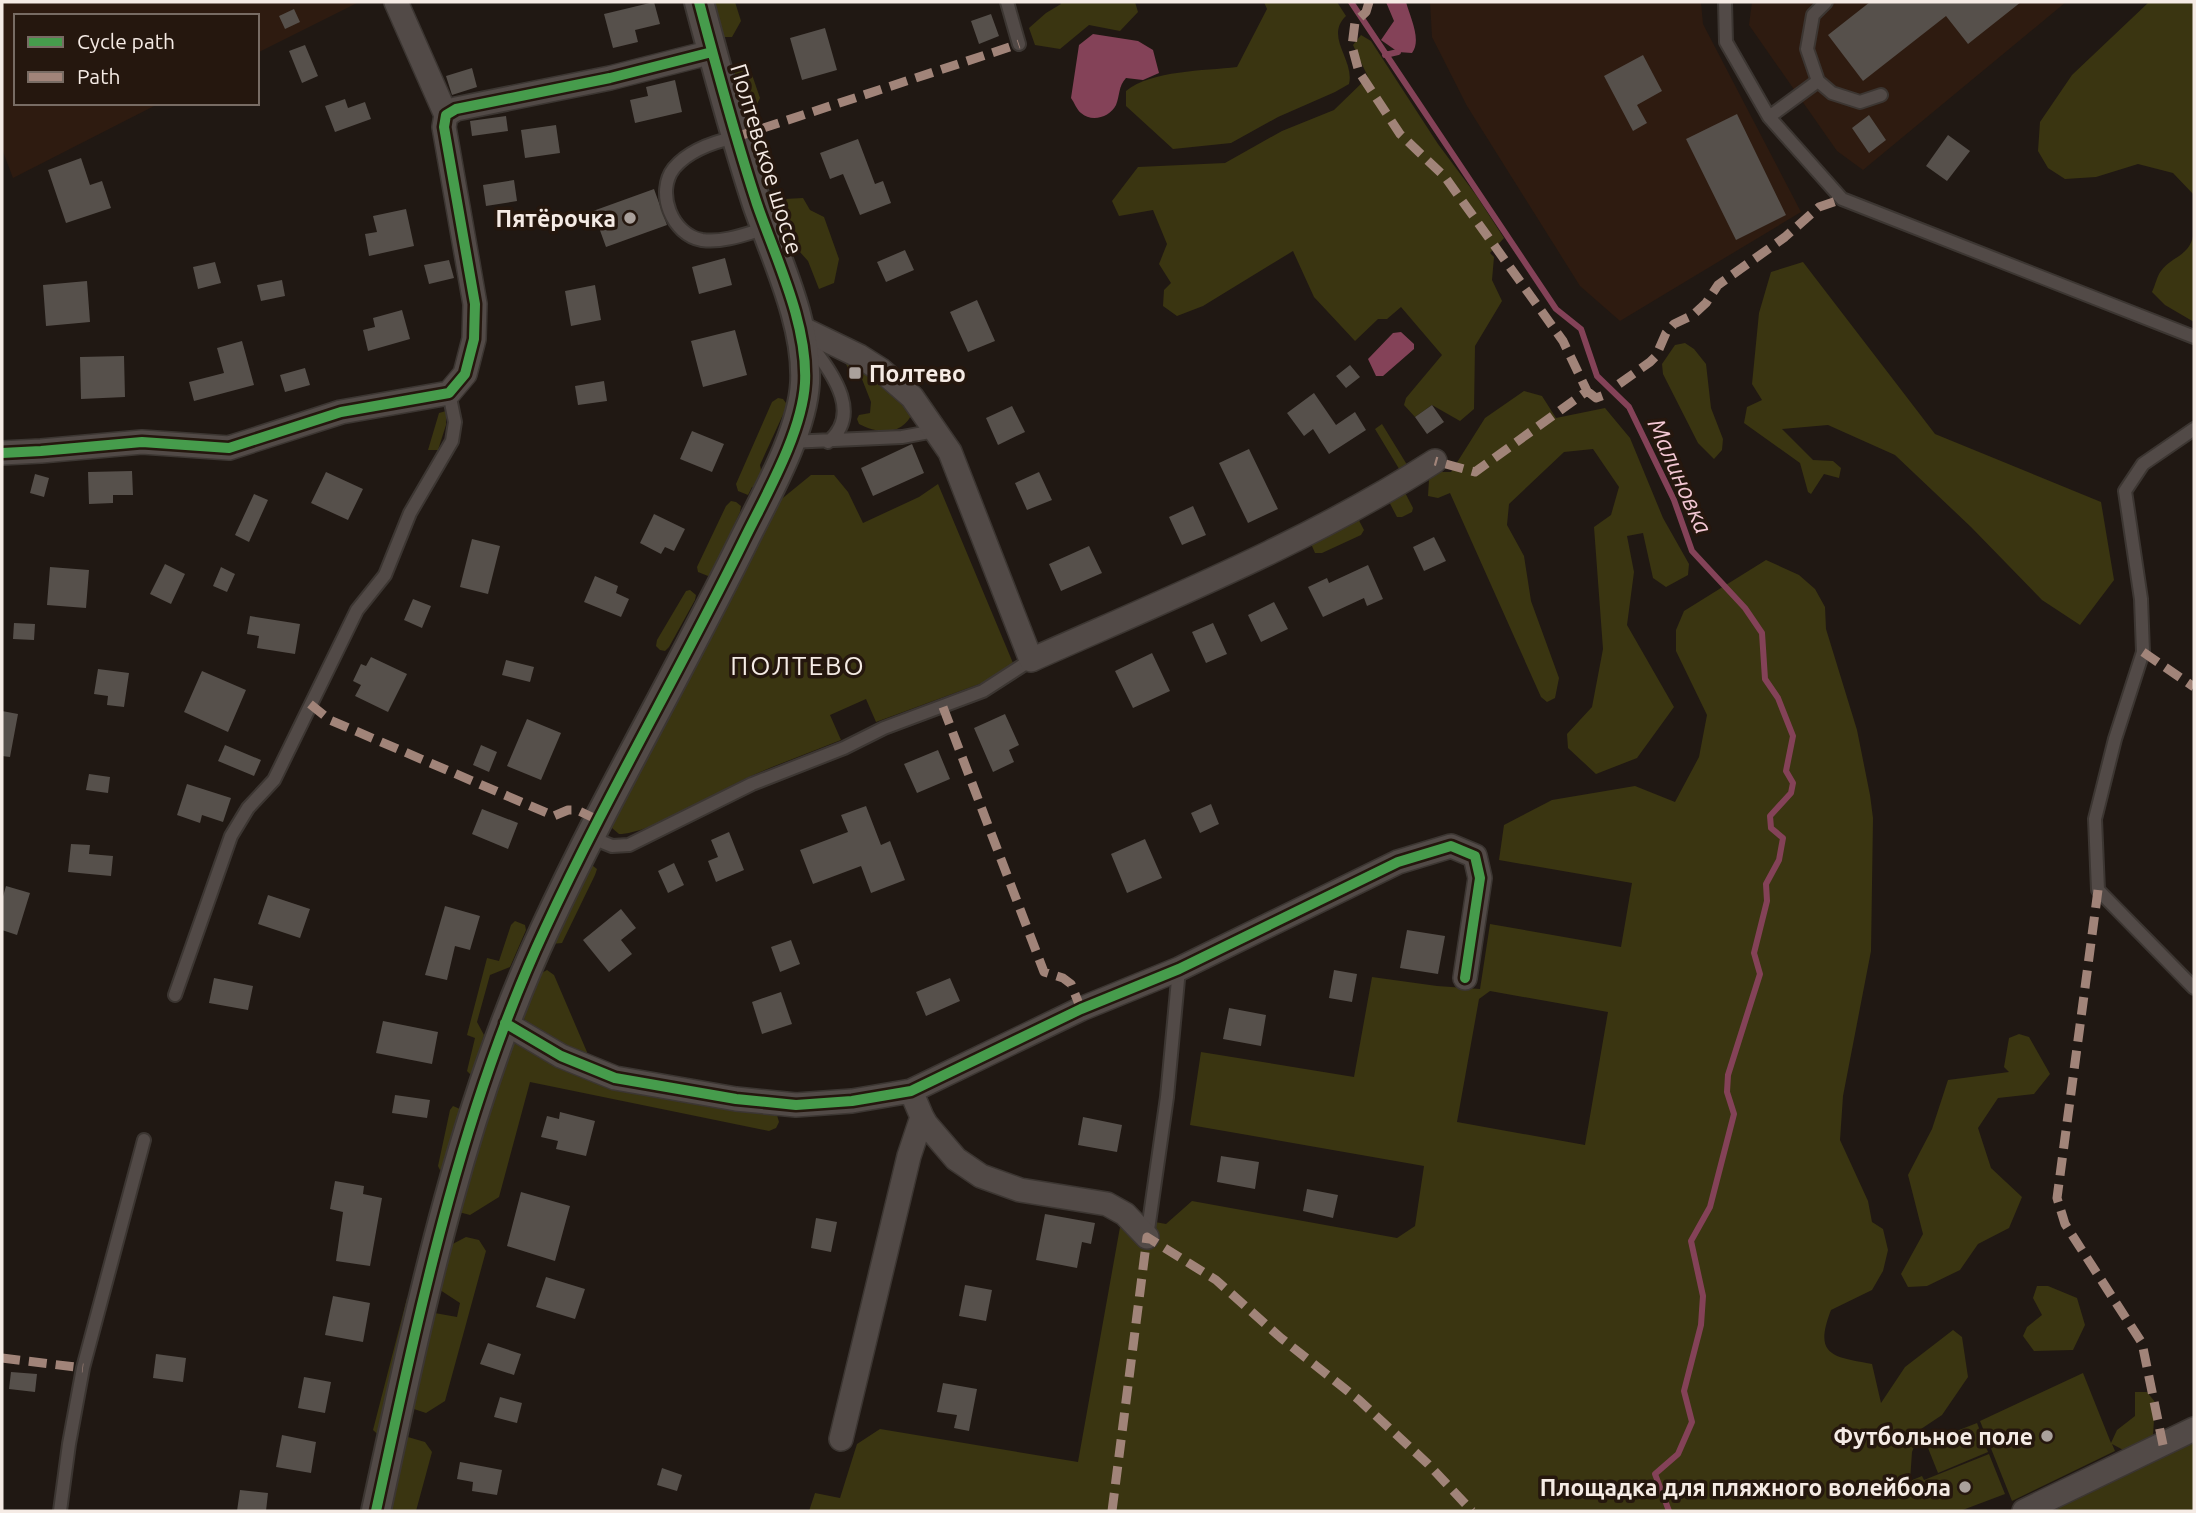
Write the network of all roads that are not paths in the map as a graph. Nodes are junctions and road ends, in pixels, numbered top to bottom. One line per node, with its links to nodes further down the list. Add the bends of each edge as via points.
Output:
1 (396, 2): 10 (street)
2 (699, 2): 7 (street, Полтевское шоссе)
3 (1007, 2): 6 (lane)
4 (1725, 2): 11 (lane, via 1726,42)
5 (1826, 2): 8 (lane, via 1812,15 1807,49)
6 (1019, 44)
7 (712, 52): 10 (street, via 456,109); 12 (street, Полтевское шоссе)
8 (1818, 81): 9 (lane, via 1832,93 1860,102); 11 (lane)
9 (1881, 95)
10 (446, 115): 16 (street, via 444,127 474,304 474,339 465,374)
11 (1769, 117): 15 (lane, via 1842,199)
12 (736, 137): 13 (street, Полтевское шоссе); 13 (lane, via 702,147 676,166 666,191 671,214 682,232 703,240)
13 (766, 228): 14 (street, Полтевское шоссе)
14 (799, 327): 18 (street, via 881,370 912,397); 19 (street, Полтевское шоссе, via 805,383); 20 (lane, via 842,393 844,414)
15 (2194, 337)
16 (449, 393): 21 (street, via 341,412 229,448 142,442); 28 (lane, via 455,422 452,441 410,513 385,575 357,610 274,779 248,807 231,836)
17 (2194, 429): 27 (lane, via 2143,464 2125,491 2141,599 2143,652 2095,819 2098,890)
18 (935, 431): 20 (lane); 23 (street, via 950,452)
19 (789, 442): 20 (lane); 24 (street, Полтевское шоссе, via 712,607)
20 (828, 442)
21 (2, 453)
22 (1435, 461): 23 (street, via 1244,565)
23 (1031, 660): 24 (lane, via 983,691 752,784 629,845 612,846)
24 (590, 837): 29 (street, Полтевское шоссе)
25 (1179, 969): 26 (street, via 1398,862 1451,846 1475,856 1480,878); 30 (street, via 1081,1009); 33 (lane)
26 (1465, 978)
27 (2194, 988)
28 (175, 995)
29 (505, 1023): 30 (street, via 561,1056 615,1078 736,1099 796,1105); 37 (street, Полтевское шоссе, via 424,1290)
30 (911, 1091): 31 (street)
31 (922, 1117): 33 (street, via 957,1159 981,1175 1020,1190 1107,1204 1125,1214); 35 (street)
32 (144, 1140): 36 (lane, via 83,1368)
33 (1147, 1237)
34 (2194, 1429): 38 (street)
35 (841, 1439)
36 (60, 1511)
37 (376, 1511)
38 (2024, 1511)

